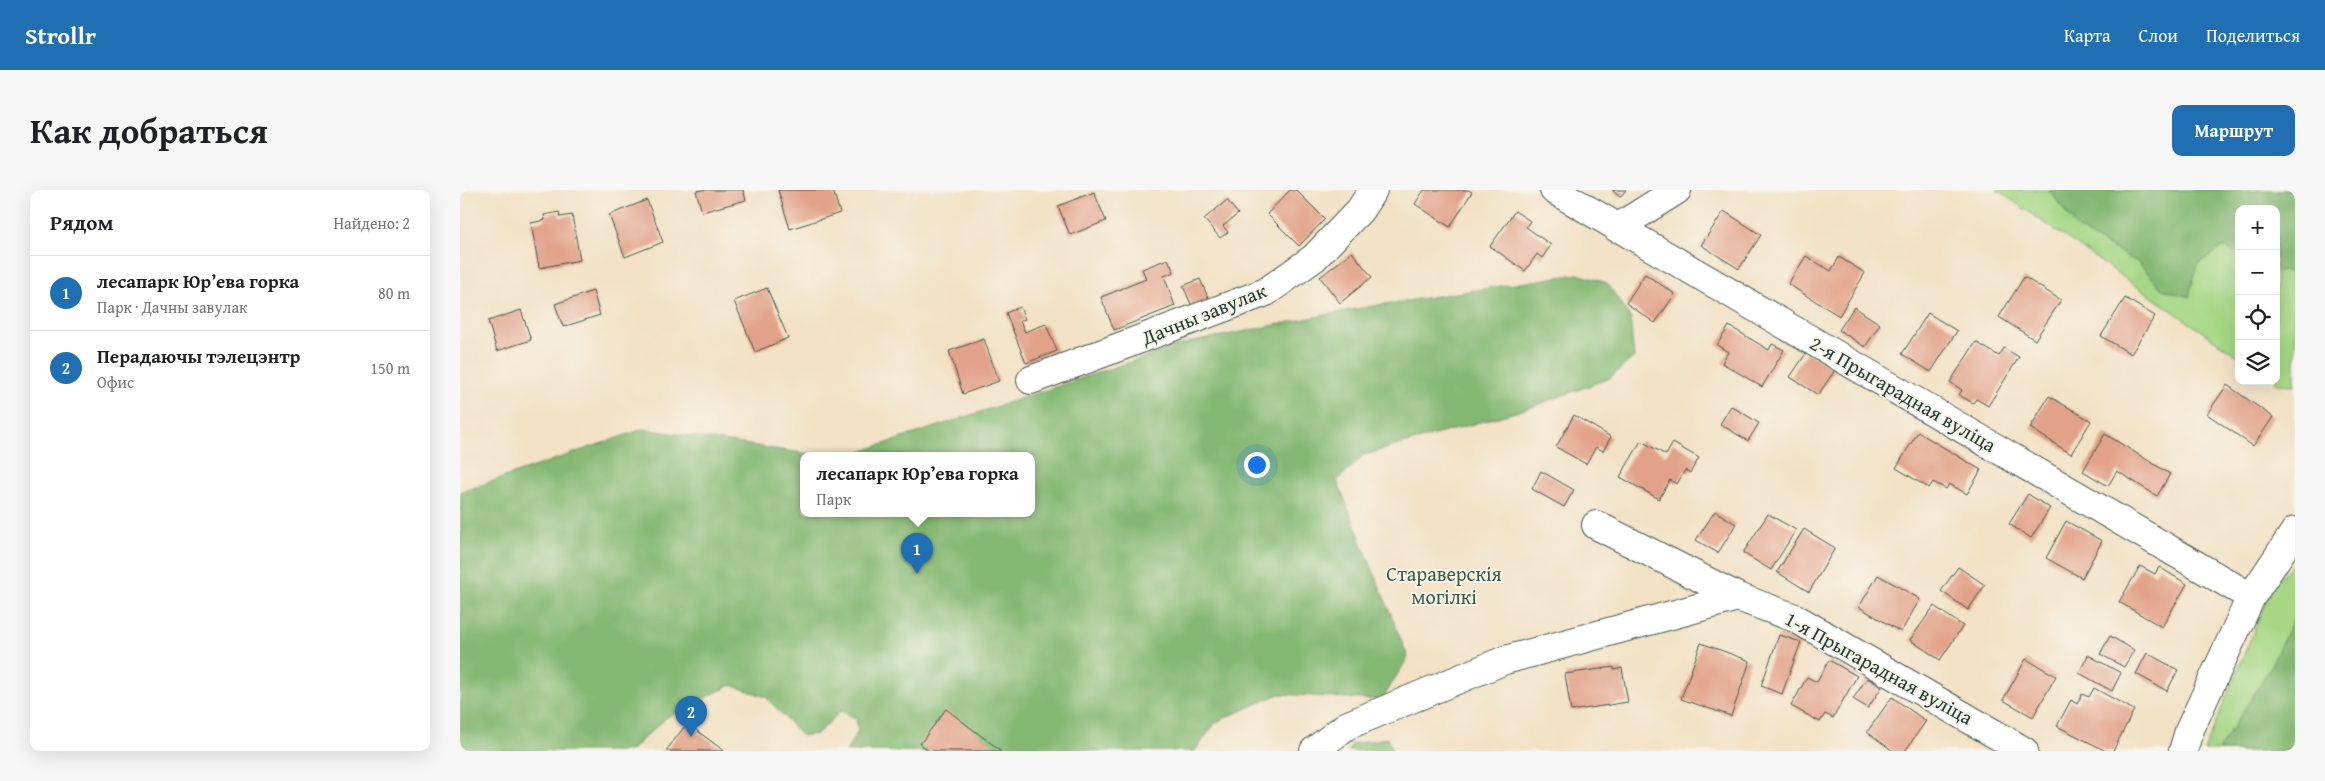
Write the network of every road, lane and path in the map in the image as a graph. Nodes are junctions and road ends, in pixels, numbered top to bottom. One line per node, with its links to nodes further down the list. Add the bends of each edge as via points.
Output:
1 (1373, 190): 5 (street, Дачны завулак, via 1360,210 1314,258 1266,292)
2 (1554, 190): 4 (street, 2-я Прыгарадная вуліца)
3 (1677, 190): 4 (street)
4 (1617, 228): 9 (street, 2-я Прыгарадная вуліца)
5 (1031, 380)
6 (1596, 524): 8 (street, 1-я Прыгарадная вуліца)
7 (2295, 531): 9 (street)
8 (1738, 597): 10 (street, via 1505,660 1346,726); 11 (street, 1-я Прыгарадная вуліца, via 1795,618)
9 (2252, 597): 12 (street, via 2189,731)
10 (1314, 751)
11 (2024, 751)
12 (2183, 751)

